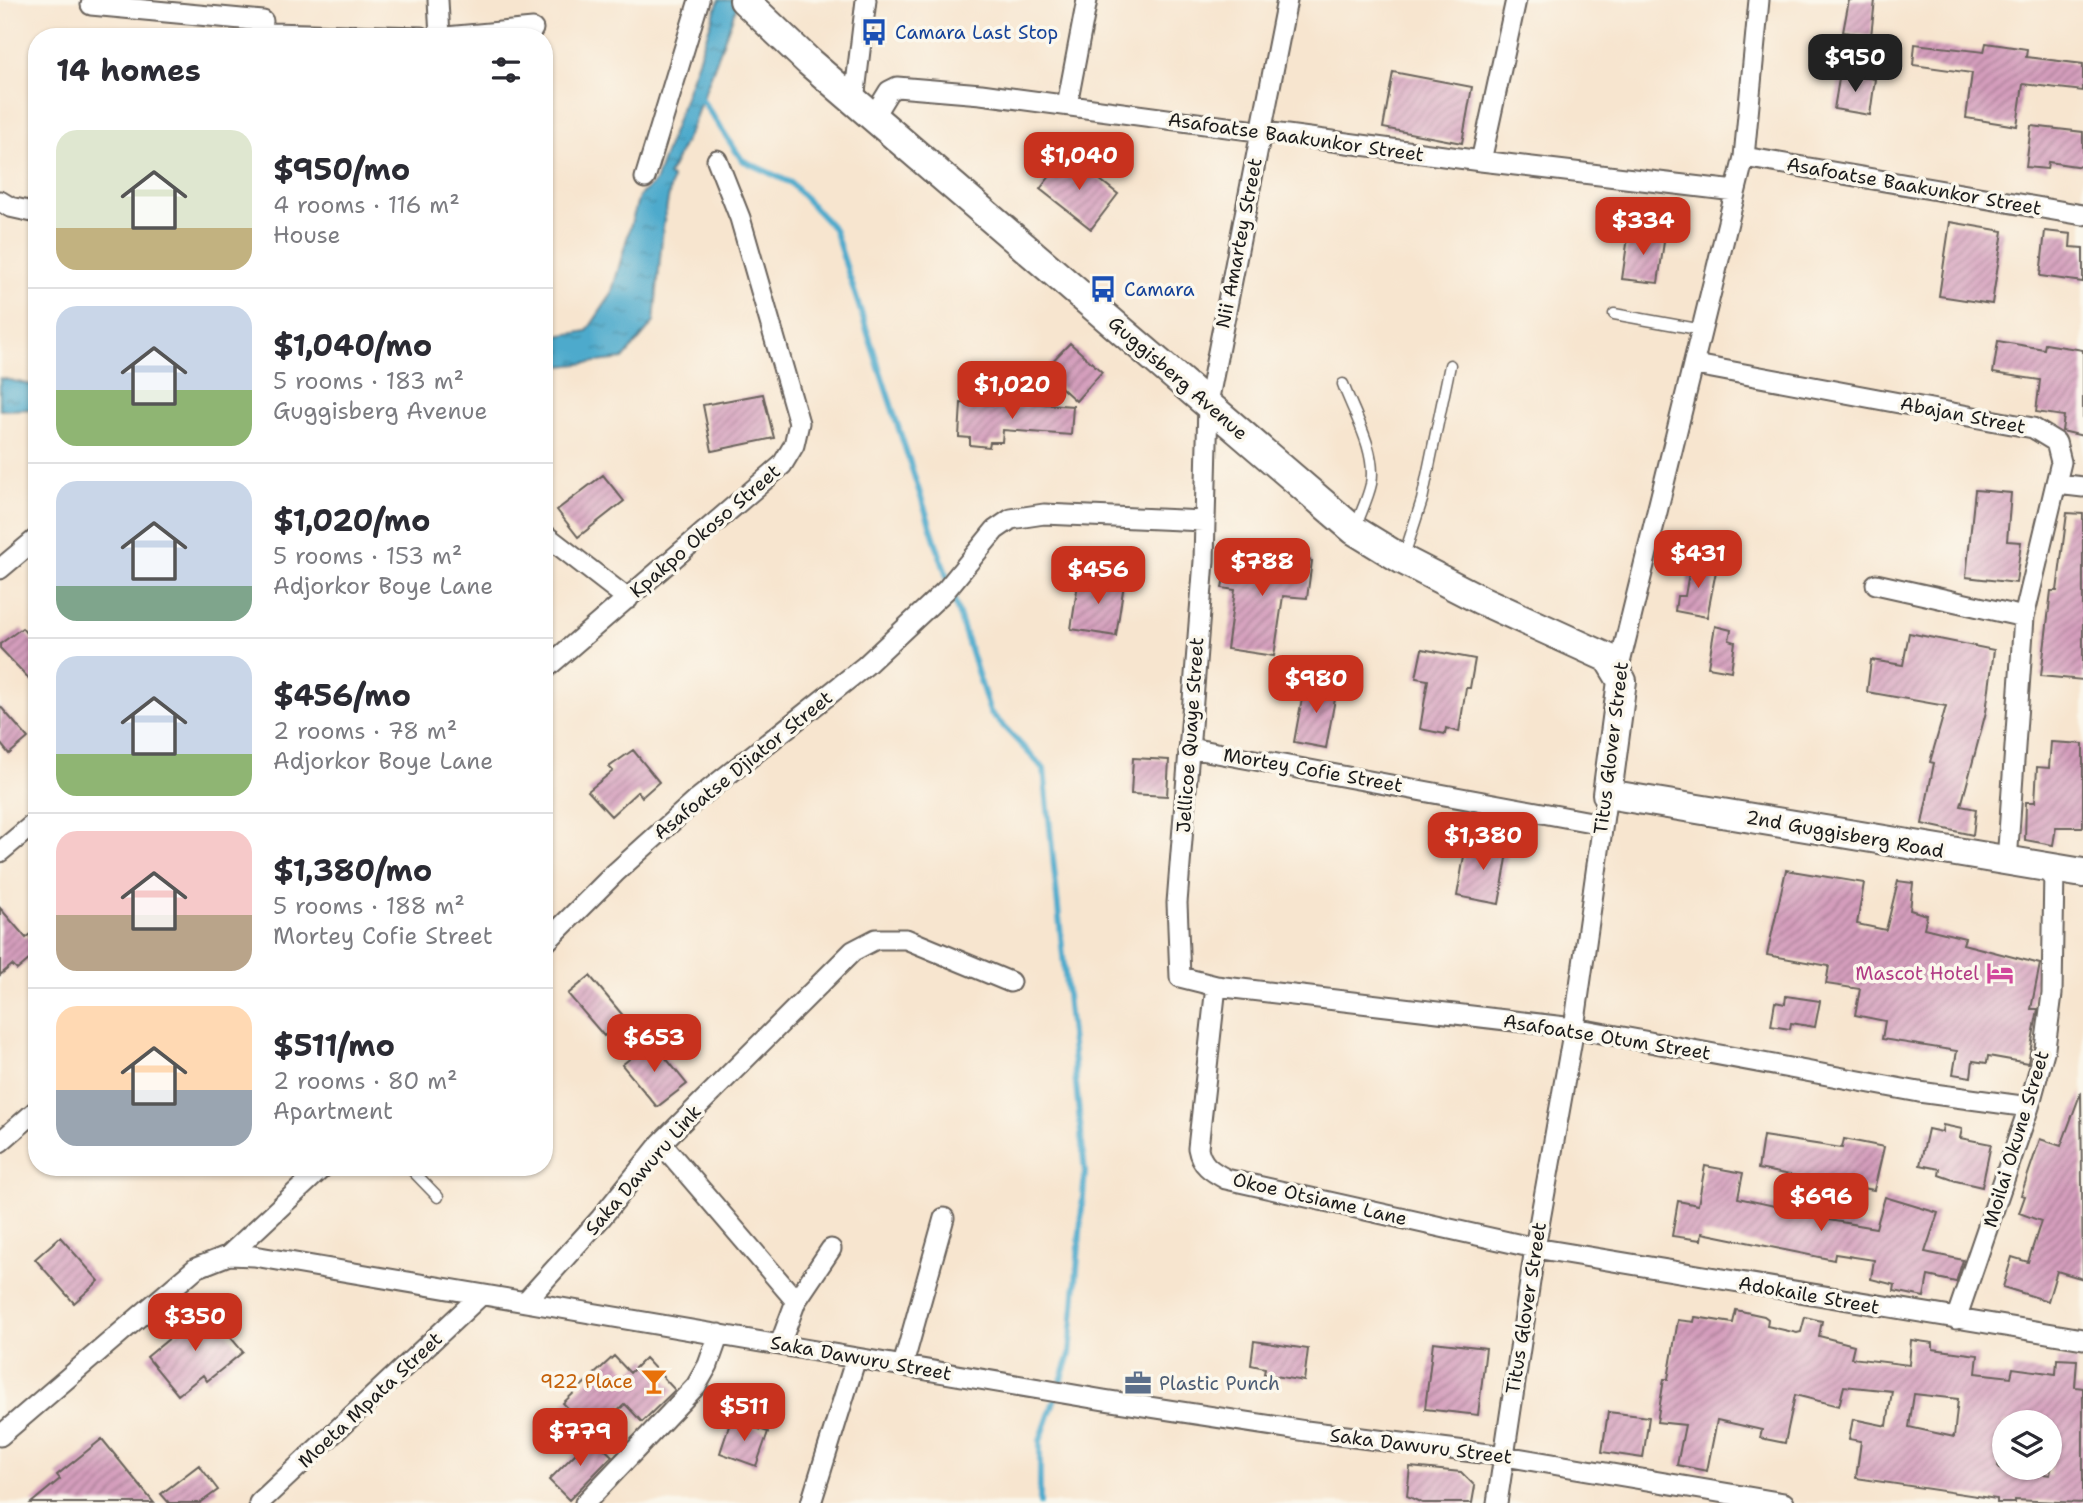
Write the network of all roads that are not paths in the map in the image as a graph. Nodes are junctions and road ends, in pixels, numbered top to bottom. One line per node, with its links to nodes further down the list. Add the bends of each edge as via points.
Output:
1 (257, 0): 12 (street)
2 (438, 0): 13 (street)
3 (699, 0): 20 (street)
4 (744, 0): 15 (main road, Guggisberg Avenue)
5 (866, 0): 15 (street)
6 (1087, 0): 14 (street)
7 (1287, 0): 16 (street, Nii Amartey Street)
8 (1516, 0): 19 (street)
9 (1759, 0): 17 (street, Titus Glover Street)
10 (91, 5): 11 (street)
11 (254, 28)
12 (267, 28)
13 (440, 28)
14 (1067, 105): 15 (street, Asafoatse Baakunkor Street, via 897,87); 16 (street, Asafoatse Baakunkor Street)
15 (864, 109): 30 (main road, Guggisberg Avenue)
16 (1259, 133): 19 (street, Asafoatse Baakunkor Street); 30 (street, Nii Amartey Street)
17 (1744, 157): 21 (street, Titus Glover Street); 24 (street, Asafoatse Baakunkor Street)
18 (717, 160): 40 (street, Kpakpo Okoso Street, via 740,218 799,423 782,466)
19 (1481, 161): 21 (street, Asafoatse Baakunkor Street)
20 (645, 178)
21 (1735, 191): 26 (street, Titus Glover Street)
22 (0, 201): 23 (street)
23 (28, 211)
24 (2083, 215)
25 (1614, 314): 26 (lane)
26 (1703, 330): 28 (street, Titus Glover Street)
27 (1450, 365): 37 (lane, via 1422,500)
28 (1696, 365): 31 (street, Abajan Street, via 2033,428 2056,442 2061,462); 43 (street, Titus Glover Street)
29 (1343, 384): 34 (lane, via 1372,472)
30 (1208, 403): 33 (street, Jellicoe Quaye Street); 34 (main road, Guggisberg Avenue)
31 (2057, 484): 32 (street); 41 (street, Abajan Street)
32 (2083, 487)
33 (1204, 521): 44 (street, Jellicoe Quaye Street); 52 (street, Asafoatse Djiator Street, via 1044,514 1011,519 982,544 946,590 865,666 696,800)
34 (1354, 530): 37 (main road, Guggisberg Avenue)
35 (553, 541): 40 (street)
36 (28, 546): 38 (street)
37 (1403, 560): 43 (main road, Guggisberg Avenue, via 1608,658)
38 (0, 569)
39 (1876, 584): 41 (street)
40 (628, 599): 42 (street, Kpakpo Okoso Street)
41 (2024, 617): 49 (street, Abajan Street)
42 (553, 662)
43 (1618, 671): 45 (main road, Titus Glover Street, via 1622,681)
44 (1190, 748): 46 (street, Mortey Cofie Street); 53 (street, Jellicoe Quaye Street, via 1177,903 1177,973)
45 (1607, 794): 46 (street, Titus Glover Street); 49 (main road, 2nd Guggisberg Road)
46 (1602, 824): 56 (street, Titus Glover Street)
47 (28, 829): 48 (street)
48 (0, 852)
49 (2007, 862): 50 (main road, 2nd Guggisberg Road)
50 (2054, 870): 51 (main road, 2nd Guggisberg Road); 57 (street, Moilai Okune Street, via 2049,1023)
51 (2083, 873)
52 (553, 935)
53 (1183, 981): 55 (street, Asafoatse Otum Street)
54 (1010, 982): 60 (street, Saka Dawuru Link, via 906,939 876,939 853,951)
55 (1216, 986): 56 (street, Asafoatse Otum Street); 65 (street, Okoe Otsiame Lane, via 1198,1148 1200,1160 1212,1172 1226,1179)
56 (1574, 1028): 57 (street, Asafoatse Otum Street, via 1920,1092); 65 (street, Titus Glover Street)
57 (2029, 1107): 71 (street, Moilai Okune Street)
58 (28, 1118): 59 (street)
59 (0, 1142)
60 (661, 1143): 69 (street); 70 (street, Saka Dawuru Link)
61 (313, 1176): 67 (street)
62 (418, 1176): 63 (lane)
63 (438, 1197)
64 (944, 1218): 76 (street)
65 (1535, 1248): 71 (street, Adokaile Street); 78 (street, Titus Glover Street)
66 (831, 1249): 69 (street)
67 (229, 1255): 68 (street, Saka Dawuru Street); 77 (street, via 196,1268)
68 (480, 1296): 70 (street, Saka Dawuru Street); 79 (street, Moeta Mpata Street)
69 (796, 1301): 74 (street)
70 (525, 1302): 72 (street, Saka Dawuru Street)
71 (1956, 1319): 73 (street, Adokaile Street)
72 (719, 1334): 74 (street, Saka Dawuru Street); 80 (street, via 696,1386)
73 (2083, 1339)
74 (780, 1344): 75 (street, Saka Dawuru Street)
75 (856, 1358): 76 (street, Saka Dawuru Street); 81 (street)
76 (903, 1364): 78 (street, Saka Dawuru Street, via 1306,1431)
77 (0, 1436)
78 (1504, 1456): 82 (street, Titus Glover Street); 83 (street, Saka Dawuru Street)
79 (259, 1503)
80 (585, 1503)
81 (811, 1503)
82 (1497, 1503)
83 (1784, 1503)

